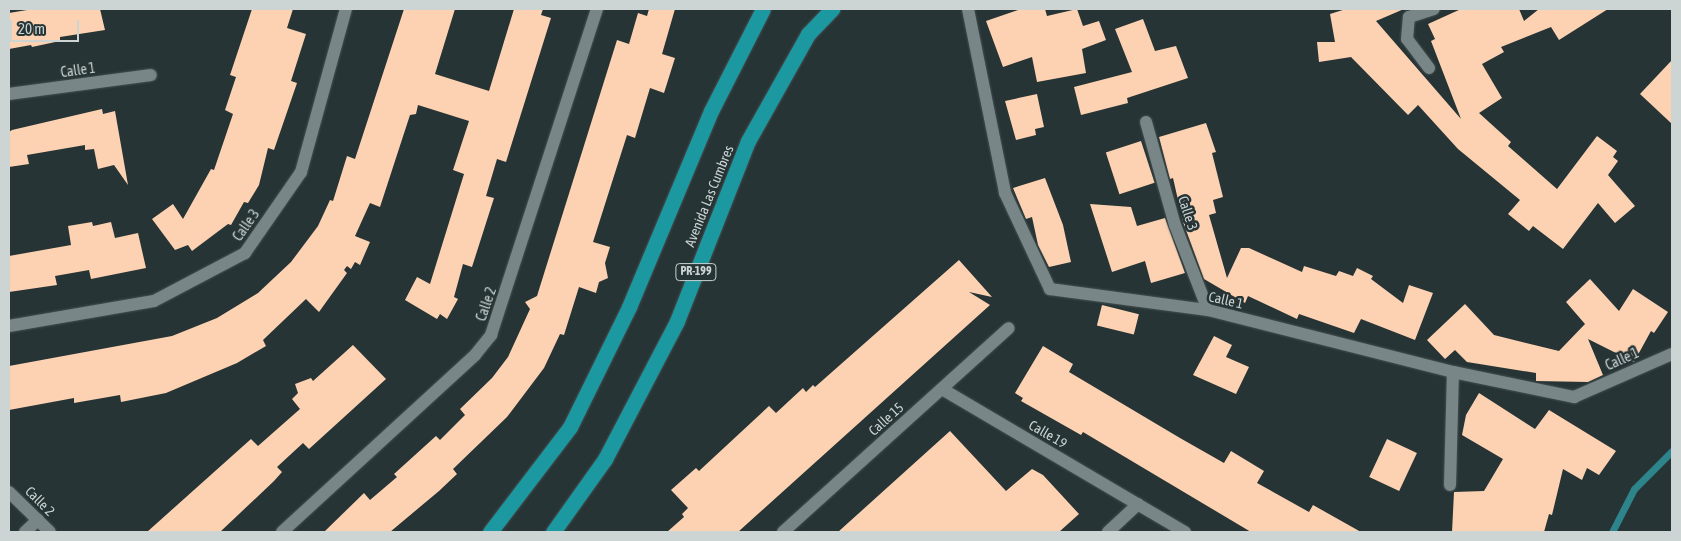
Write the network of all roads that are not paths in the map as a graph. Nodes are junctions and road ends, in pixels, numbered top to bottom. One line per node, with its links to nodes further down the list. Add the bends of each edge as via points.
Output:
1 (346, 9): 12 (street, Calle 3, via 300,172 245,253 154,301)
2 (597, 9): 23 (street, Calle 2, via 491,335 475,355)
3 (764, 9): 24 (highway, via 711,111 629,307 570,428)
4 (832, 9): 25 (highway, Avenida Las Cumbres / PR-199, via 808,34 748,141 677,321 605,459)
5 (968, 9): 11 (street, Calle 1, via 1006,193 1050,289)
6 (1434, 9): 7 (street, via 1409,17 1407,39)
7 (1428, 68)
8 (151, 75): 9 (street, Calle 1)
9 (9, 94)
10 (1146, 122): 11 (street, Calle 3, via 1175,226)
11 (1208, 310): 15 (street, Calle 1)
12 (9, 326)
13 (1009, 328): 16 (street, Calle 15)
14 (1672, 354): 15 (street, Calle 1, via 1574,397)
15 (1453, 372): 17 (street)
16 (942, 389): 19 (street, Calle 19); 26 (street, Calle 15)
17 (1450, 485)
18 (9, 492): 20 (street, Calle 2)
19 (1138, 504): 27 (street); 28 (street, Calle 19)
20 (38, 520): 21 (street); 22 (street, Calle 2)
21 (24, 532)
22 (50, 532)
23 (282, 532)
24 (490, 532)
25 (553, 532)
26 (783, 532)
27 (1108, 532)
28 (1185, 532)

